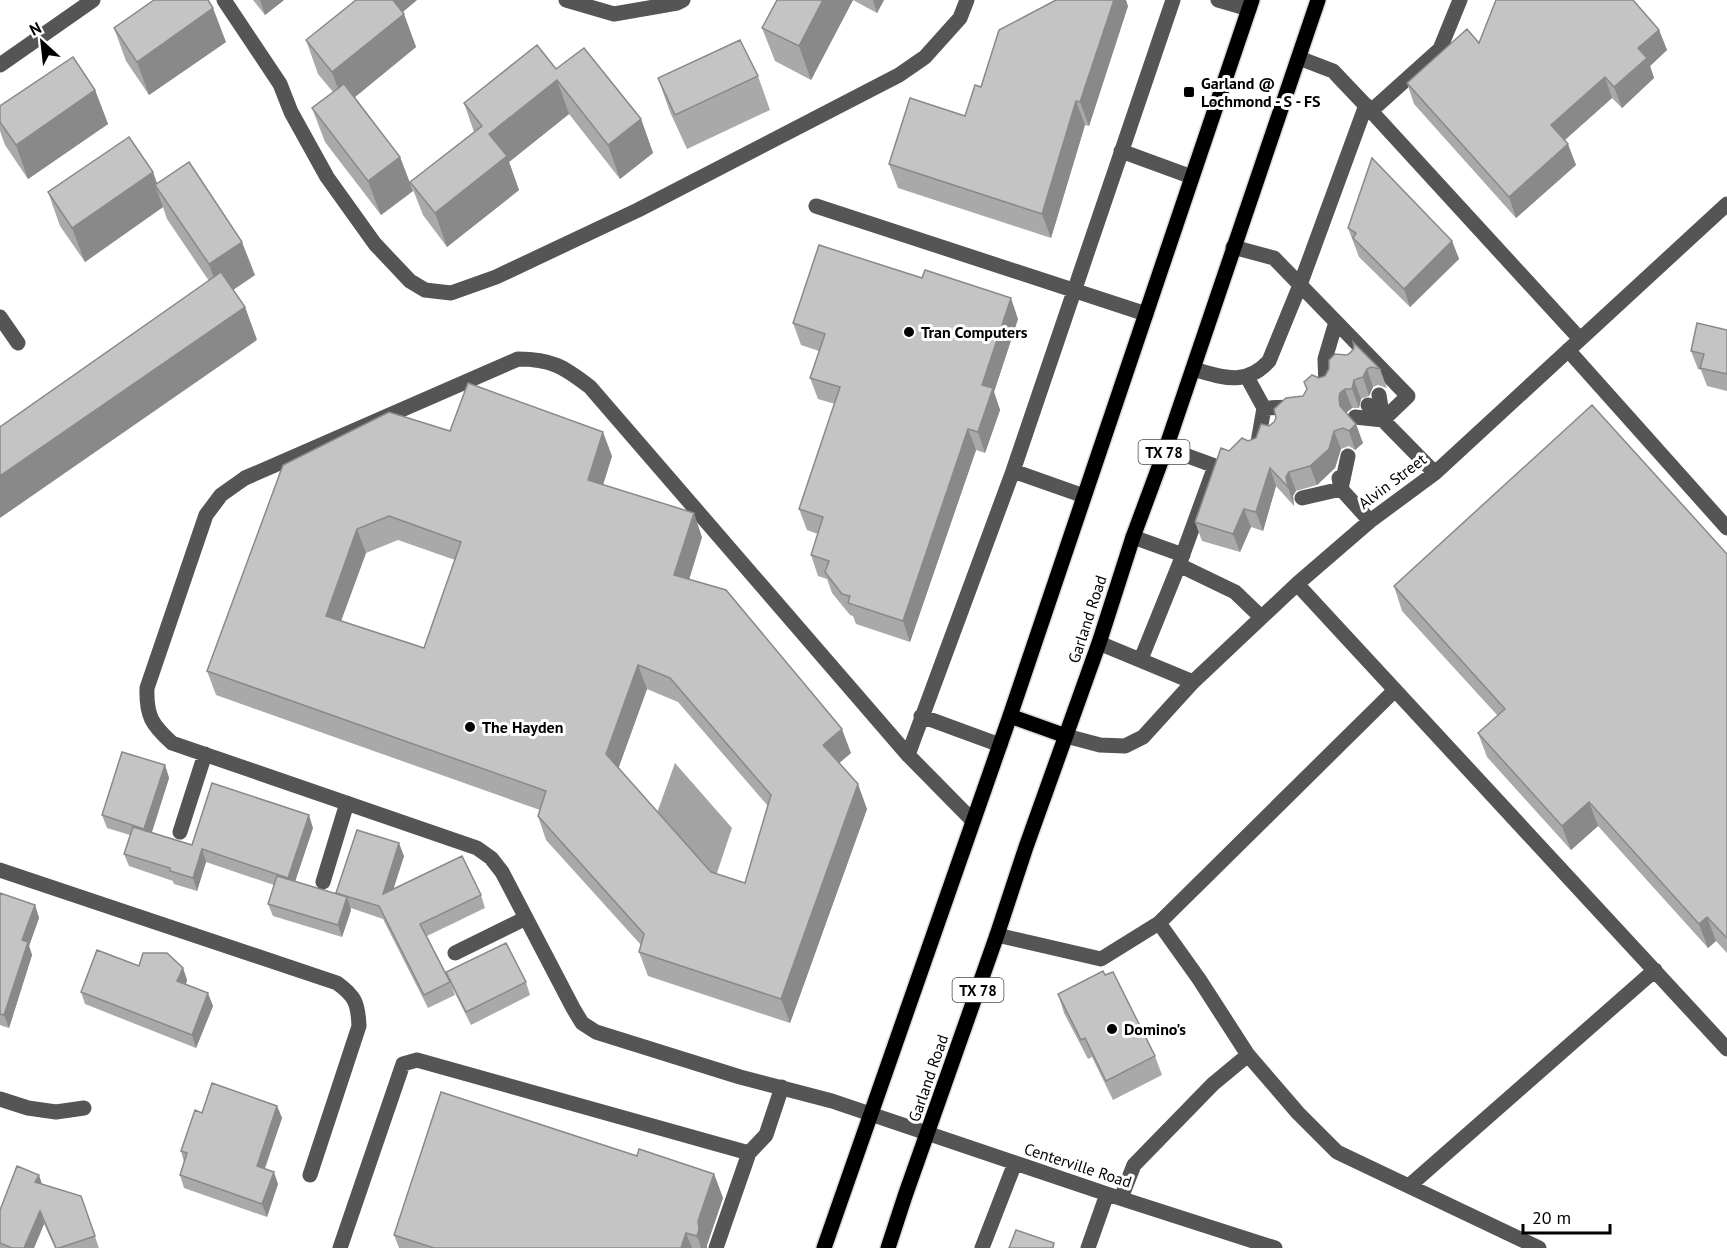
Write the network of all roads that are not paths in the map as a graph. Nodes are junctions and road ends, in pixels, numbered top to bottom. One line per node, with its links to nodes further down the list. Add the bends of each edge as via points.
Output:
1 (93, 0): 12 (street)
2 (224, 0): 5 (street, via 280,84 327,177 375,244 410,281 426,290 451,293 496,277 638,210 899,75 925,57 960,18)
3 (566, 0): 4 (street, via 615,14)
4 (683, 0)
5 (967, 0)
6 (1173, 0): 14 (street)
7 (1218, 0): 10 (street)
8 (1318, 0): 11 (main road, Garland Road / TX 78)
9 (1460, 0): 13 (street, via 1440,49)
10 (1250, 5): 15 (main road)
11 (1299, 58): 13 (street, via 1333,71); 18 (main road, Garland Road / TX 78)
12 (0, 65)
13 (1368, 108): 19 (street); 24 (street)
14 (1121, 151): 15 (street); 20 (street)
15 (1192, 177): 21 (main road)
16 (1727, 204): 24 (street, Alvin Street)
17 (816, 206): 20 (street)
18 (1233, 247): 19 (street, via 1274,258); 29 (main road, Garland Road / TX 78)
19 (1300, 285): 23 (street); 30 (street, via 1269,361)
20 (1075, 290): 21 (street); 43 (street)
21 (1146, 314): 47 (main road)
22 (0, 317): 25 (street)
23 (1336, 322): 27 (street); 37 (street, via 1408,396)
24 (1580, 339): 26 (street, Alvin Street)
25 (18, 343)
26 (1568, 350): 44 (street, Alvin Street); 50 (street)
27 (1325, 359): 28 (street); 31 (street)
28 (1341, 368)
29 (1193, 369): 30 (street, via 1226,378); 39 (main road, Garland Road / TX 78)
30 (1247, 377): 34 (street)
31 (1326, 387)
32 (1374, 400): 37 (street)
33 (1304, 406): 34 (street)
34 (1264, 408): 35 (street); 38 (street); 40 (street)
35 (1292, 417)
36 (1355, 417): 37 (street)
37 (1383, 420): 44 (street)
38 (1273, 435)
39 (1166, 448): 51 (main road, Garland Road / TX 78); 52 (street, via 1215,466)
40 (1256, 450)
41 (1348, 456): 46 (street)
42 (1336, 467): 46 (street)
43 (1013, 471): 47 (street); 59 (street)
44 (1435, 472): 49 (street, Alvin Street)
45 (1317, 484): 46 (street)
46 (1341, 489): 48 (street); 49 (street)
47 (1084, 496): 60 (main road)
48 (1302, 498)
49 (1370, 521): 53 (street, Alvin Street)
50 (1727, 528)
51 (1133, 537): 52 (street); 55 (main road, Garland Road / TX 78)
52 (1181, 560): 54 (street, via 1235,592); 56 (street)
53 (1297, 584): 54 (street, Alvin Street); 58 (street)
54 (1261, 617): 57 (street, Alvin Street)
55 (1099, 644): 56 (street); 61 (main road, Garland Road / TX 78)
56 (1141, 659): 57 (street)
57 (1193, 682): 61 (street, Alvin Street, via 1143,737 1125,746 1100,746)
58 (1395, 690): 71 (street); 74 (street)
59 (921, 716): 62 (street); 64 (street)
60 (1010, 716): 61 (main road); 62 (main road)
61 (1066, 736): 72 (main road, Garland Road / TX 78)
62 (1000, 745): 66 (main road)
63 (205, 754): 64 (street, Centerville Road, via 172,743 155,728 146,707 147,688 206,515 221,495 245,478 518,359 541,359 568,370 590,387); 65 (street, Centerville Road); 67 (street)
64 (908, 755): 66 (street, Centerville Road)
65 (347, 803): 69 (street); 70 (street, Centerville Road, via 477,848 502,872)
66 (973, 821): 80 (main road)
67 (180, 832)
68 (0, 870): 84 (street, via 337,983 350,992 358,1006 359,1026)
69 (323, 882)
70 (526, 918): 73 (street); 77 (street, Centerville Road, via 573,1008 589,1028)
71 (1159, 923): 72 (street, via 1101,959); 76 (street)
72 (997, 935): 81 (main road, Garland Road / TX 78)
73 (455, 953)
74 (1655, 970): 75 (street); 85 (street)
75 (1727, 1049)
76 (1248, 1055): 85 (street, via 1337,1152); 86 (street, via 1213,1084 1134,1165)
77 (782, 1087): 80 (street, Centerville Road); 82 (street, via 766,1135)
78 (0, 1099): 79 (street, via 56,1112)
79 (84, 1108)
80 (870, 1114): 81 (street, Centerville Road); 89 (main road)
81 (928, 1133): 83 (street, Centerville Road); 90 (main road, Garland Road / TX 78)
82 (749, 1153): 87 (street, via 417,1060 403,1064); 88 (street)
83 (1015, 1162): 86 (street, Centerville Road); 91 (street)
84 (310, 1175)
85 (1409, 1186): 94 (street)
86 (1114, 1196): 92 (street); 93 (street, Centerville Road)
87 (340, 1248)
88 (716, 1248)
89 (824, 1248)
90 (888, 1248)
91 (982, 1248)
92 (1088, 1248)
93 (1275, 1248)
94 (1539, 1248)

